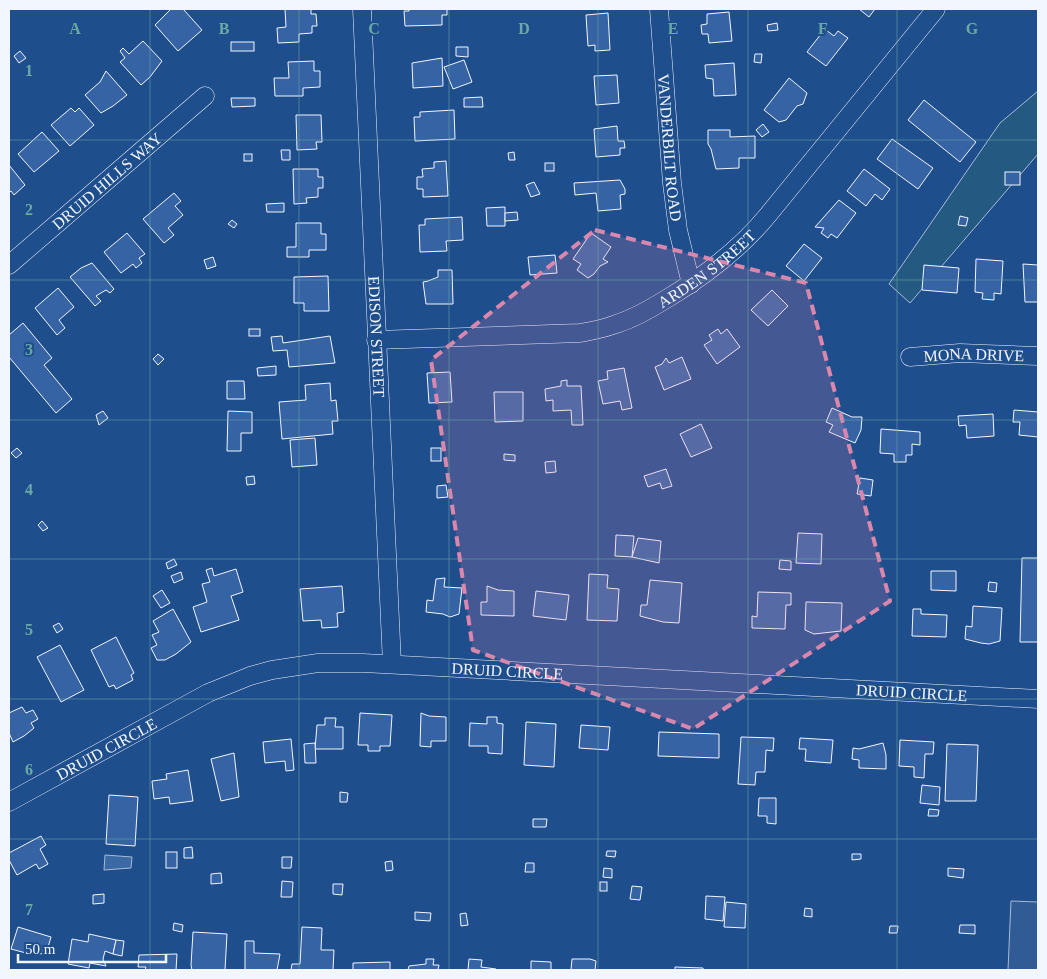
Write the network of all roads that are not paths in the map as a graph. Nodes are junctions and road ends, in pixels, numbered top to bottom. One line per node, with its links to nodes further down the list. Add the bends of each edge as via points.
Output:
1 (362, 9): 7 (street, EDISON STREET)
2 (660, 9): 6 (street, VANDERBILT ROAD, via 672,184 678,230)
3 (936, 9): 6 (street, ARDEN STREET, via 762,223 733,252)
4 (205, 96): 5 (street, DRUID HILLS WAY)
5 (9, 265)
6 (691, 284): 7 (street, ARDEN STREET, via 642,314 612,326 580,333)
7 (376, 340): 10 (street, EDISON STREET)
8 (1038, 356): 9 (street, MONA DRIVE, via 960,353)
9 (910, 357)
10 (392, 664): 11 (street, DRUID CIRCLE); 12 (street, DRUID CIRCLE, via 318,663 250,676 208,692)
11 (1038, 699)
12 (9, 802)

